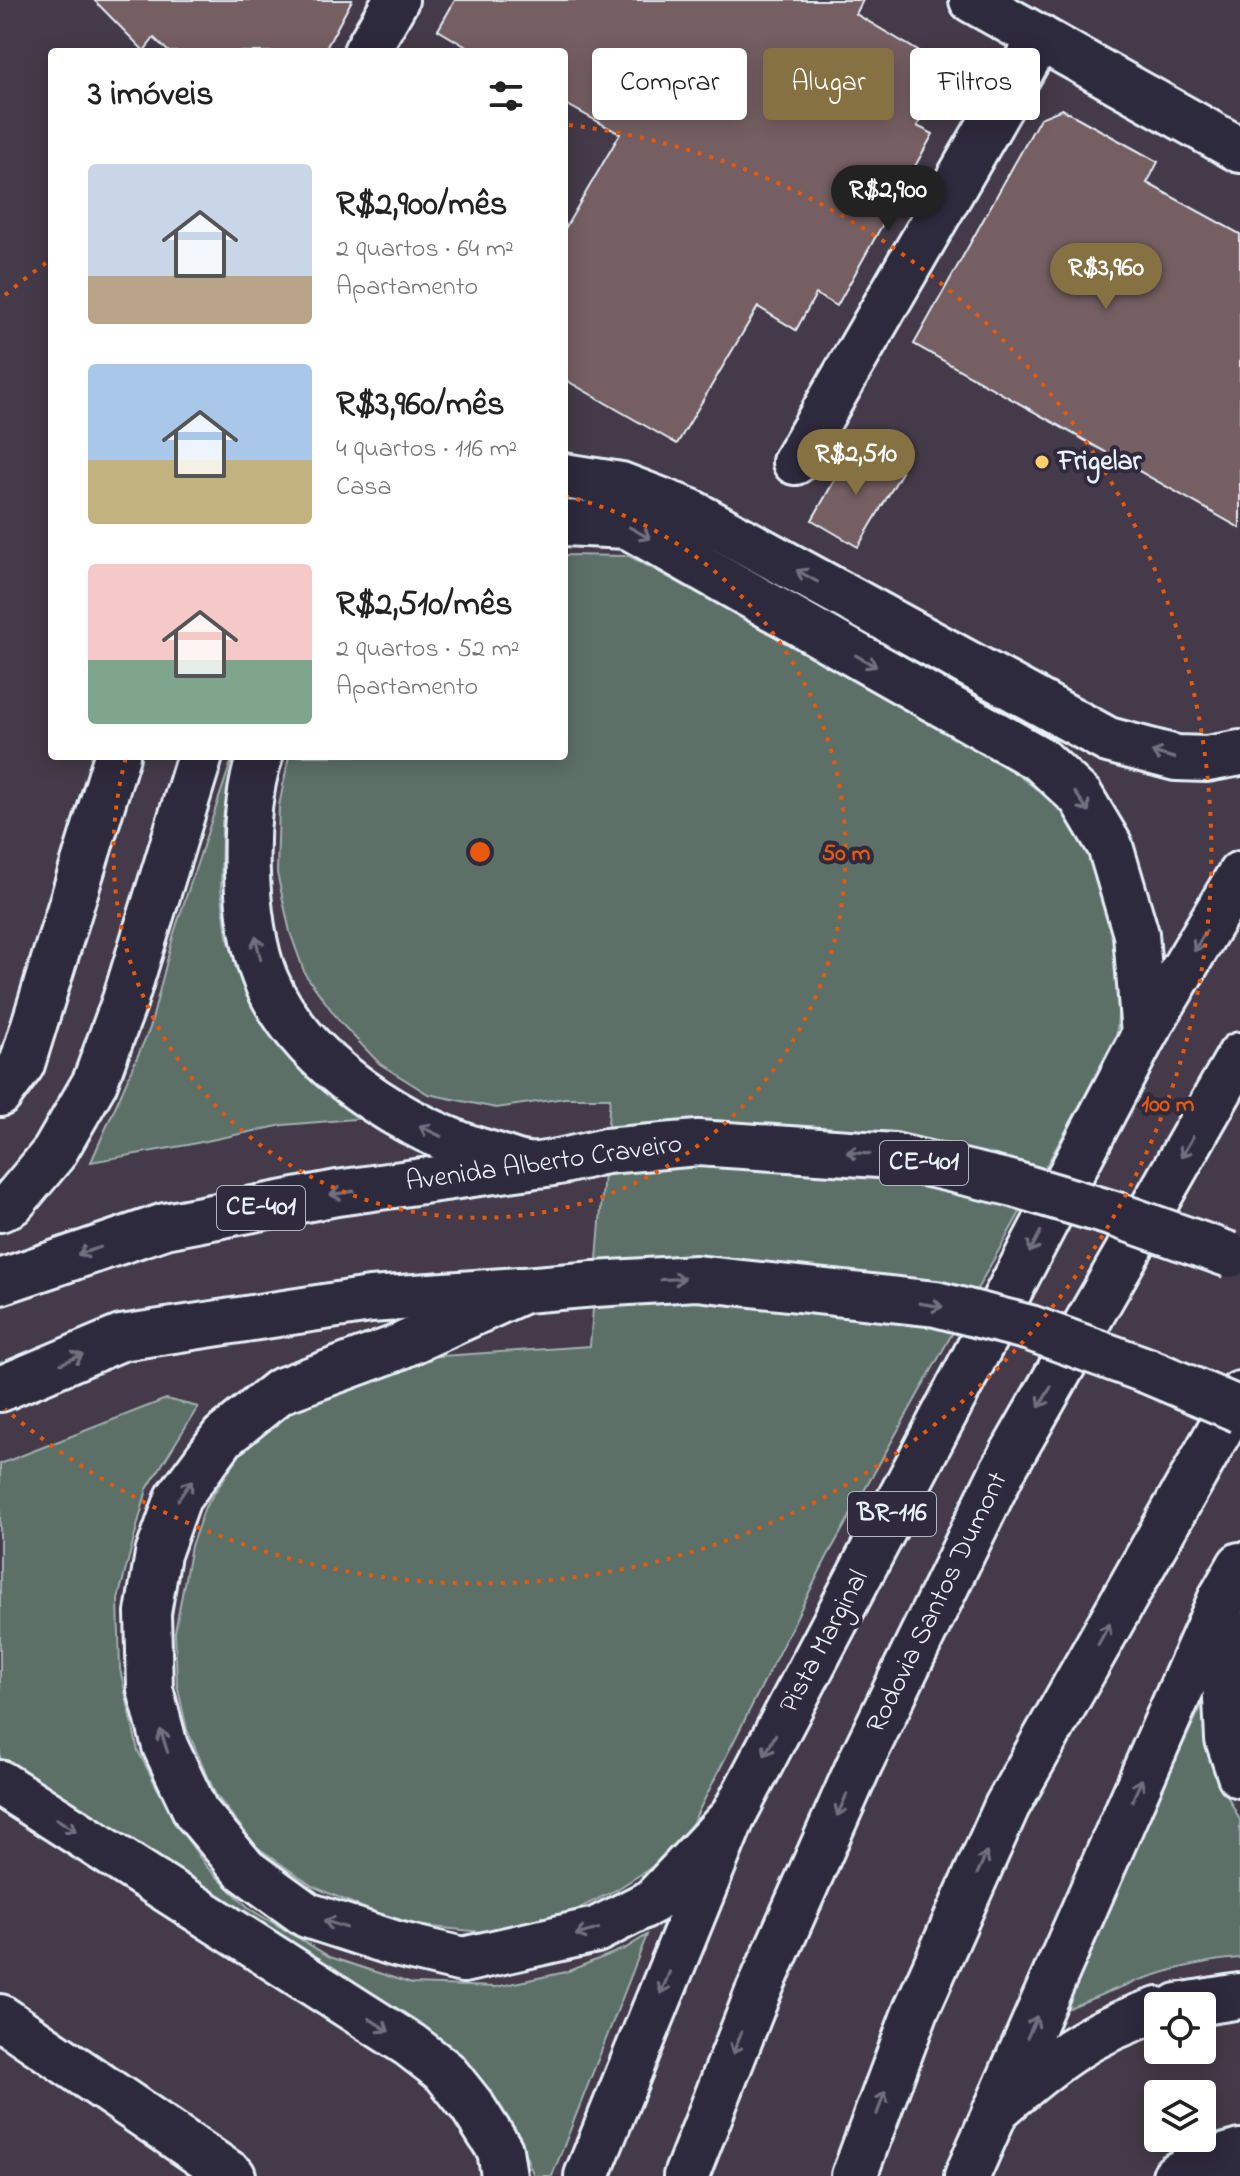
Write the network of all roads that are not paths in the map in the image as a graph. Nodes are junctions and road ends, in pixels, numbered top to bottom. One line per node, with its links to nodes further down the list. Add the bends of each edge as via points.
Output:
1 (396, 0): 4 (main road)
2 (972, 0): 3 (main road)
3 (1040, 38): 5 (main road); 6 (main road)
4 (368, 48)
5 (1240, 150)
6 (795, 462)
7 (568, 477): 9 (main road, one-way to 7, via 1176,758 1108,740 689,511 621,485)
8 (568, 523): 14 (main road, one-way to 14, via 628,526 1041,760 1081,797 1110,846 1136,934)
9 (1240, 753)
10 (116, 760): 16 (main road, via 22,1064)
11 (199, 760): 18 (main road, via 95,1082 54,1153 12,1203)
12 (259, 760): 17 (main road, one-way to 12, via 461,1146 397,1115 326,1062 289,1020 265,977 247,884 246,823)
13 (1240, 874): 14 (main road, Pista Marginal / BR-116, one-way to 14)
14 (1144, 1035): 28 (main road, Pista Marginal / BR-116, one-way to 28)
15 (1240, 1055): 38 (main road, Rodovia Santos Dumont / BR-116, one-way to 38, via 1003,1470 859,1765 757,1995)
16 (0, 1094)
17 (530, 1166): 19 (main road, Avenida Alberto Craveiro / CE-401, one-way to 17, bridge, via 1010,1183 894,1156 698,1143 606,1151); 20 (main road, Avenida Alberto Craveiro / CE-401, one-way to 20, via 337,1193 165,1226)
18 (0, 1209)
19 (1235, 1258)
20 (0, 1282)
21 (524, 1290): 22 (main road, one-way to 21, via 121,1338 370,1300); 24 (main road, one-way to 24, bridge, via 696,1278 936,1304 1030,1328); 28 (main road, one-way to 21, via 653,1901 596,1930 463,1960 307,1915 245,1870 196,1812 165,1746 150,1689 148,1613 158,1554 178,1498 223,1437 280,1391 394,1349)
22 (0, 1389)
23 (1240, 1394): 39 (main road, one-way to 23, via 916,2010 1007,1806)
24 (1240, 1410)
25 (1231, 1582): 26 (main road, via 1228,1739); 33 (main road, one-way to 25)
26 (1240, 1775)
27 (0, 1783): 36 (main road, one-way to 36, via 397,2036 445,2072 500,2150)
28 (733, 1816): 37 (main road, Pista Marginal / BR-116, one-way to 37)
29 (1240, 1996): 30 (main road)
30 (1216, 2000)
31 (1144, 2015): 33 (main road, via 1079,2043)
32 (0, 2017): 35 (main road)
33 (995, 2111): 40 (main road)
34 (1240, 2152): 41 (main road)
35 (233, 2176)
36 (504, 2176)
37 (587, 2176)
38 (686, 2176)
39 (854, 2176)
40 (967, 2176)
41 (1175, 2176)

